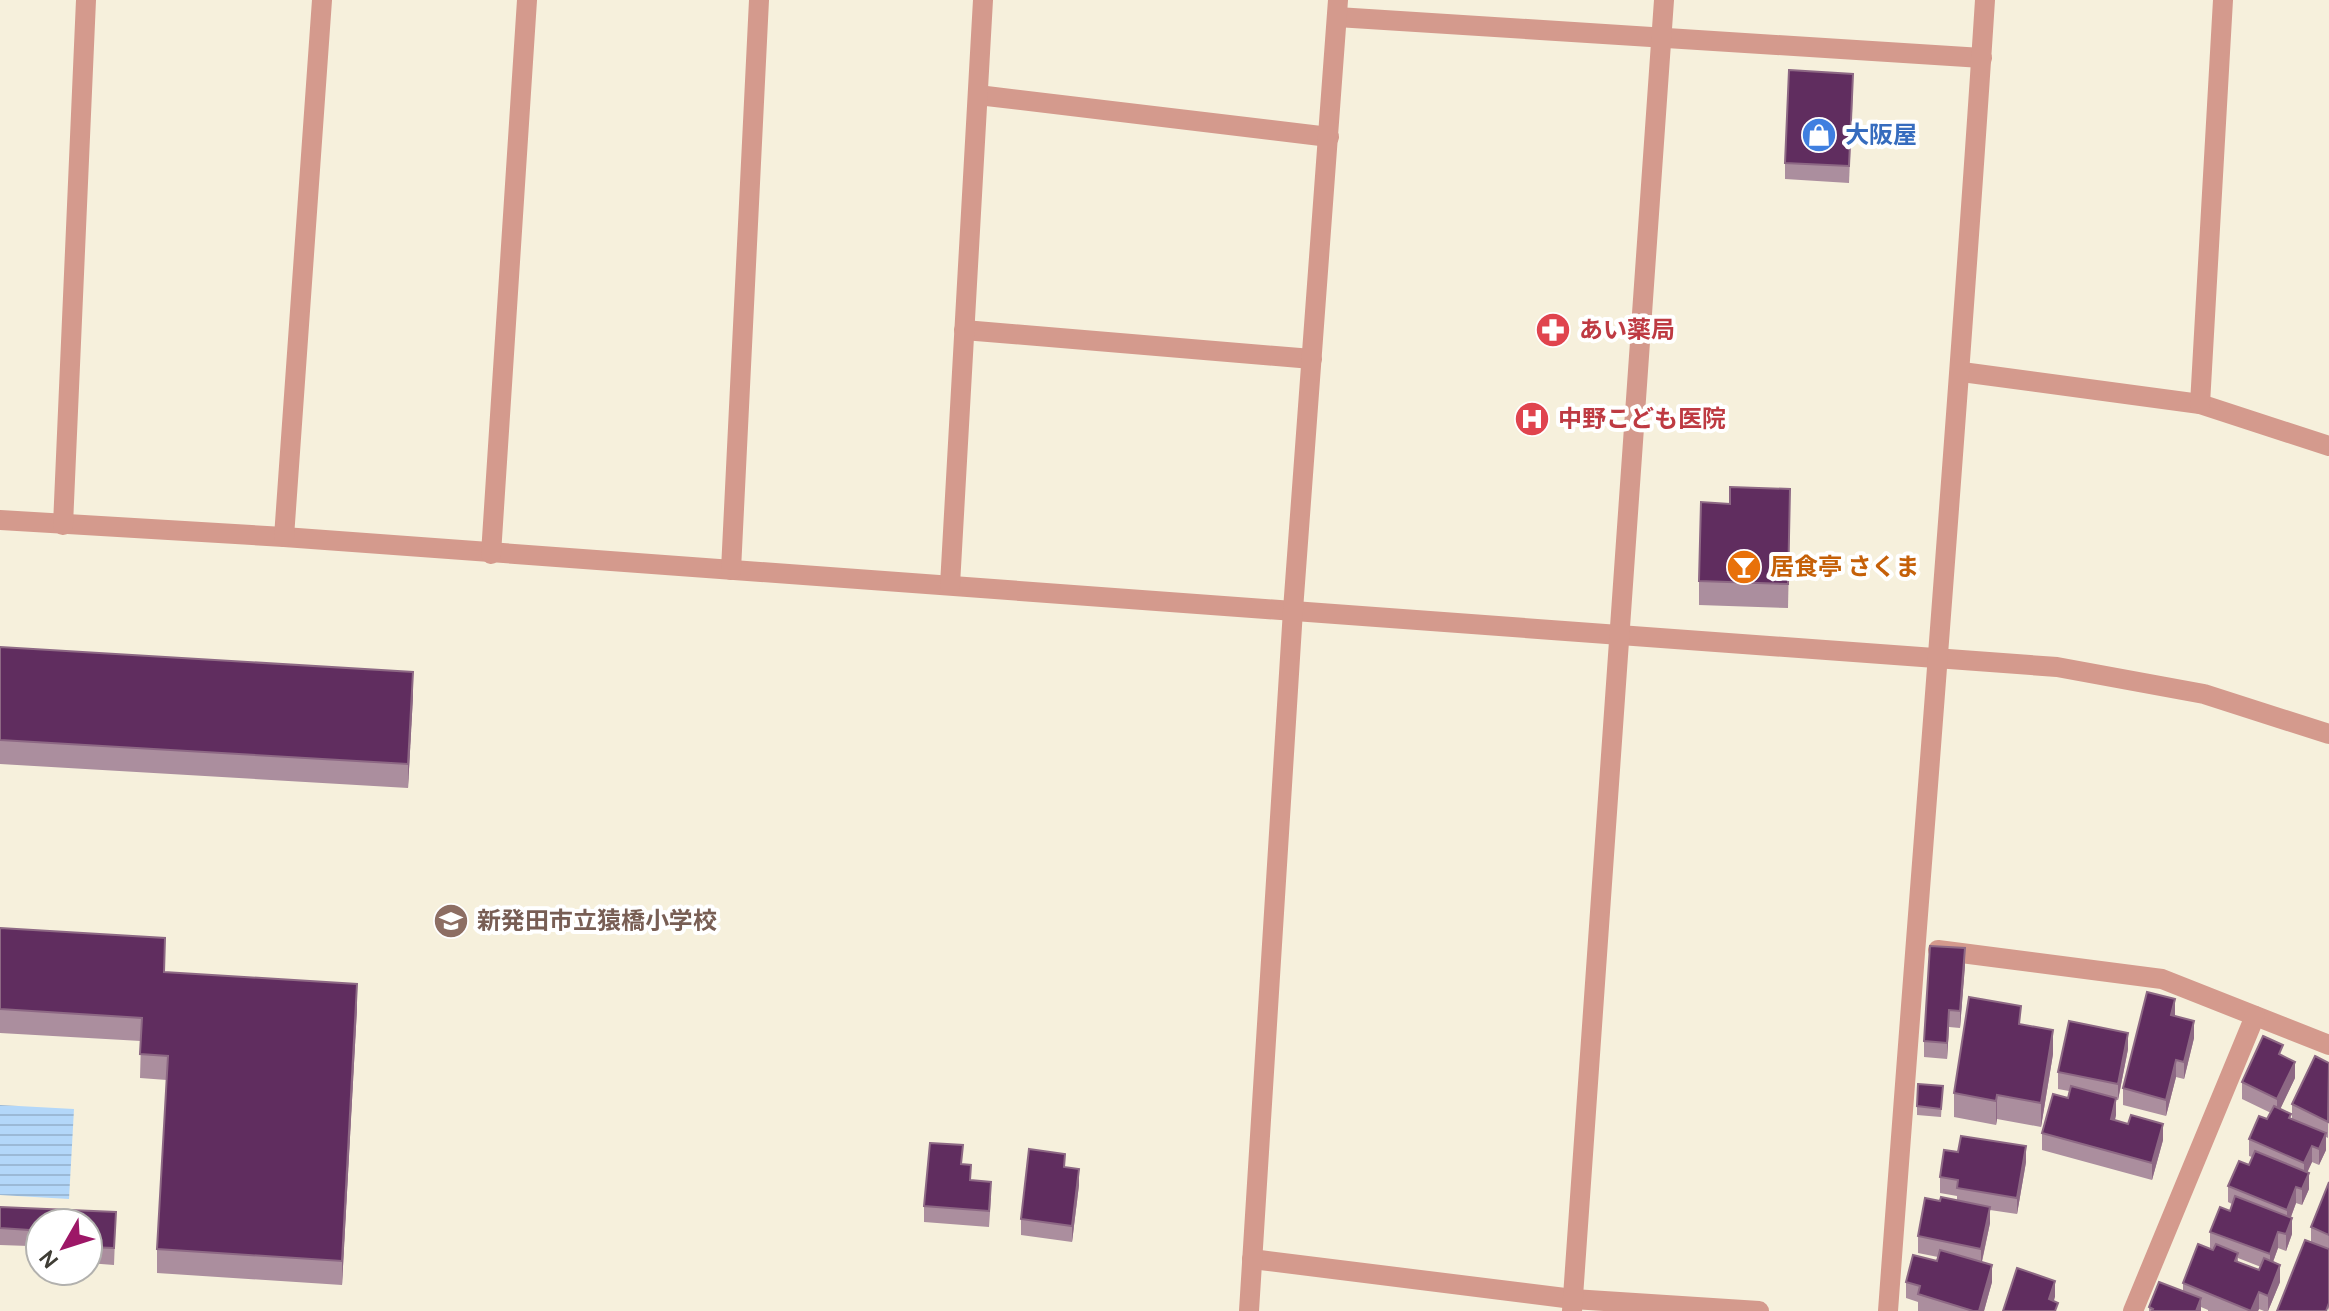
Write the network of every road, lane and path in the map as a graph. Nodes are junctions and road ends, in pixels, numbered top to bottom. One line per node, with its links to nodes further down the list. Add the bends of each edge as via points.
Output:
1 (86, 0): 20 (street)
2 (322, 0): 21 (street)
3 (527, 0): 22 (street)
4 (759, 0): 23 (street)
5 (983, 0): 12 (street)
6 (1664, 0): 10 (street)
7 (1985, 0): 11 (street)
8 (2223, 0): 17 (street)
9 (1338, 8): 10 (street); 13 (street)
10 (1662, 38): 11 (street); 26 (street)
11 (1982, 58): 16 (street)
12 (978, 95): 13 (street); 14 (street)
13 (1329, 137): 15 (street)
14 (964, 330): 15 (street); 24 (street)
15 (1312, 359): 25 (street)
16 (1962, 372): 17 (street); 27 (street)
17 (2200, 404): 18 (street)
18 (2329, 446)
19 (0, 520): 20 (street)
20 (63, 525): 21 (street)
21 (284, 537): 22 (street)
22 (491, 554): 23 (street)
23 (731, 570): 24 (street)
24 (950, 585): 25 (street)
25 (1293, 610): 26 (street); 32 (street)
26 (1622, 634): 27 (street); 33 (street)
27 (1936, 657): 28 (street, via 2057,667 2204,694); 29 (street)
28 (2329, 734)
29 (1915, 947): 30 (street, via 2162,979); 36 (street)
30 (2255, 1016): 31 (street); 37 (street)
31 (2329, 1045)
32 (1252, 1259): 33 (street); 34 (street)
33 (1573, 1305): 35 (street)
34 (1249, 1311)
35 (1759, 1311)
36 (1888, 1311)
37 (2133, 1311)

